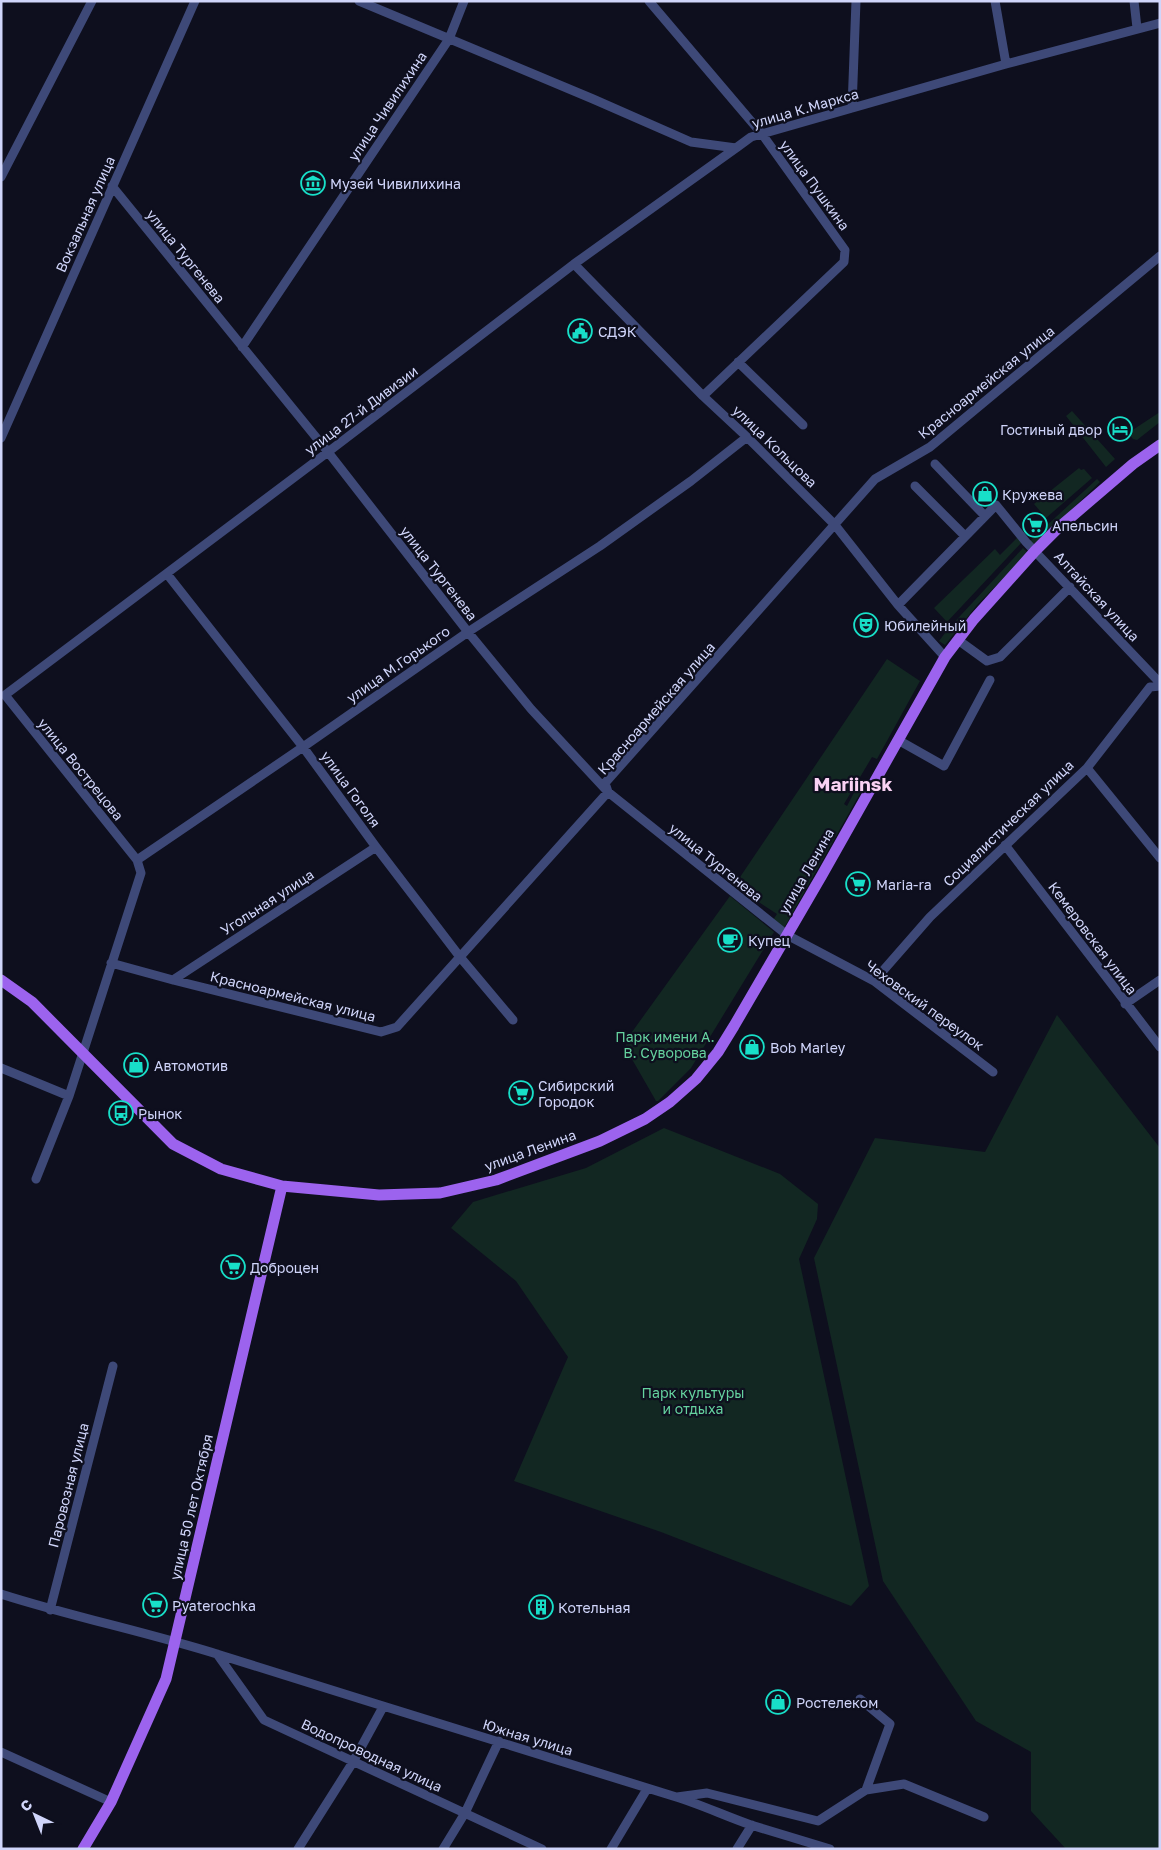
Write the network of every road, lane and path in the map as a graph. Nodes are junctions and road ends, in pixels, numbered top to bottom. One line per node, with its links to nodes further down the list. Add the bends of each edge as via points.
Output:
1 (92, 1): 16 (street)
2 (195, 1): 17 (street, Вокзальная улица)
3 (359, 1): 11 (street)
4 (464, 1): 11 (street, улица Чивилихина)
5 (649, 1): 14 (street, улица Пушкина)
6 (856, 1): 13 (street)
7 (995, 1): 12 (street)
8 (1134, 1): 10 (street)
9 (1160, 23): 10 (street, улица К.Маркса)
10 (1137, 28): 12 (street, улица К.Маркса)
11 (449, 39): 15 (street, via 691,142); 20 (street, улица Чивилихина)
12 (1006, 64): 13 (street, улица К.Маркса)
13 (852, 108): 14 (street, улица К.Маркса)
14 (762, 134): 15 (street, улица К.Маркса); 21 (street, улица Пушкина, via 845,250 844,262)
15 (736, 148): 19 (street, улица 27-й Дивизии)
16 (1, 177)
17 (112, 186): 20 (street, улица Тургенева); 25 (street, Вокзальная улица)
18 (1160, 256): 31 (street, Красноармейская улица, via 930,447 875,479)
19 (574, 264): 22 (street, улица Кольцова); 27 (street, улица 27-й Дивизии)
20 (242, 346): 27 (street, улица Тургенева)
21 (738, 362): 22 (street, улица Пушкина); 23 (street)
22 (702, 396): 24 (street, улица Кольцова)
23 (803, 425)
24 (747, 437): 31 (street, улица Кольцова); 37 (street, улица М.Горького, via 600,546)
25 (1, 438)
26 (1160, 445): 33 (main road, улица Ленина, via 1133,464)
27 (328, 452): 34 (street, улица 27-й Дивизии); 37 (street, улица Тургенева)
28 (935, 464): 30 (street)
29 (915, 486): 32 (street)
30 (985, 516): 32 (street); 33 (street, Алтайская улица, via 996,505)
31 (835, 525): 36 (street, улица Кольцова); 46 (street, Красноармейская улица, via 606,783)
32 (965, 536): 36 (street)
33 (1035, 551): 35 (street, Алтайская улица); 38 (main road, улица Ленина)
34 (168, 574): 42 (street, улица 27-й Дивизии); 44 (street, улица Гоголя)
35 (1070, 587): 38 (street, via 1000,657 987,662); 41 (street, Алтайская улица)
36 (898, 605): 39 (street, улица Кольцова)
37 (468, 632): 44 (street, улица М.Горького); 46 (street, улица Тургенева, via 531,709)
38 (958, 640): 39 (main road, улица Ленина)
39 (945, 657): 43 (main road, улица Ленина)
40 (990, 680): 43 (street, via 944,766)
41 (1160, 684): 45 (street, Социалистическая улица, via 1150,688)
42 (4, 695): 50 (street, улица Вострецова)
43 (898, 740): 51 (main road, улица Ленина)
44 (303, 747): 48 (street, улица Гоголя); 50 (street, улица М.Горького)
45 (1087, 768): 47 (street, Социалистическая улица); 49 (street)
46 (608, 792): 51 (street, улица Тургенева); 52 (street, Красноармейская улица)
47 (1005, 845): 57 (street, Социалистическая улица, via 930,917); 58 (street, Кемеровская улица)
48 (376, 847): 52 (street, улица Гоголя); 55 (street, Угольная улица)
49 (1160, 858)
50 (137, 860): 53 (street, via 141,874)
51 (787, 935): 57 (street, Чеховский переулок); 66 (main road, улица Ленина, via 726,1039 702,1073 670,1102 638,1122 512,1175 440,1193 379,1195)
52 (460, 957): 55 (street, Красноармейская улица, via 396,1027 381,1032); 59 (street, улица Гоголя)
53 (111, 963): 55 (street, Красноармейская улица); 61 (street)
54 (1, 980): 61 (main road, улица Ленина, via 32,1002)
55 (173, 980)
56 (1160, 980): 58 (street)
57 (874, 981): 63 (street, Чеховский переулок)
58 (1125, 1004): 60 (street, Кемеровская улица)
59 (513, 1020)
60 (1160, 1047)
61 (83, 1054): 64 (street); 66 (main road, улица Ленина, via 173,1144 221,1169)
62 (1, 1068): 64 (street)
63 (993, 1072)
64 (69, 1096): 65 (street)
65 (36, 1179)
66 (282, 1186): 70 (main road, улица 50 лет Октября)
67 (113, 1366): 69 (street, Паровозная улица)
68 (1, 1594): 69 (street)
69 (50, 1610): 70 (street)
70 (174, 1642): 71 (street, Южная улица); 80 (main road, улица 50 лет Октября, via 166,1679)
71 (217, 1654): 73 (street, Южная улица); 76 (street, Водопроводная улица, via 264,1720)
72 (860, 1700): 78 (street, via 890,1724)
73 (383, 1707): 74 (street, Южная улица); 76 (street)
74 (499, 1741): 77 (street, Южная улица); 81 (street)
75 (1, 1752): 80 (street)
76 (353, 1762): 81 (street, Водопроводная улица); 85 (street)
77 (646, 1789): 79 (street, Южная улица); 88 (street)
78 (866, 1790): 79 (street, via 818,1821 707,1793); 82 (street, via 904,1784)
79 (675, 1797): 83 (street, Южная улица)
80 (111, 1802): 84 (main road, улица 50 лет Октября)
81 (465, 1813): 86 (street); 87 (street, Водопроводная улица)
82 (984, 1817)
83 (752, 1825): 89 (street); 90 (street, Южная улица)
84 (83, 1849)
85 (298, 1849)
86 (443, 1849)
87 (542, 1849)
88 (611, 1849)
89 (737, 1849)
90 (830, 1849)

